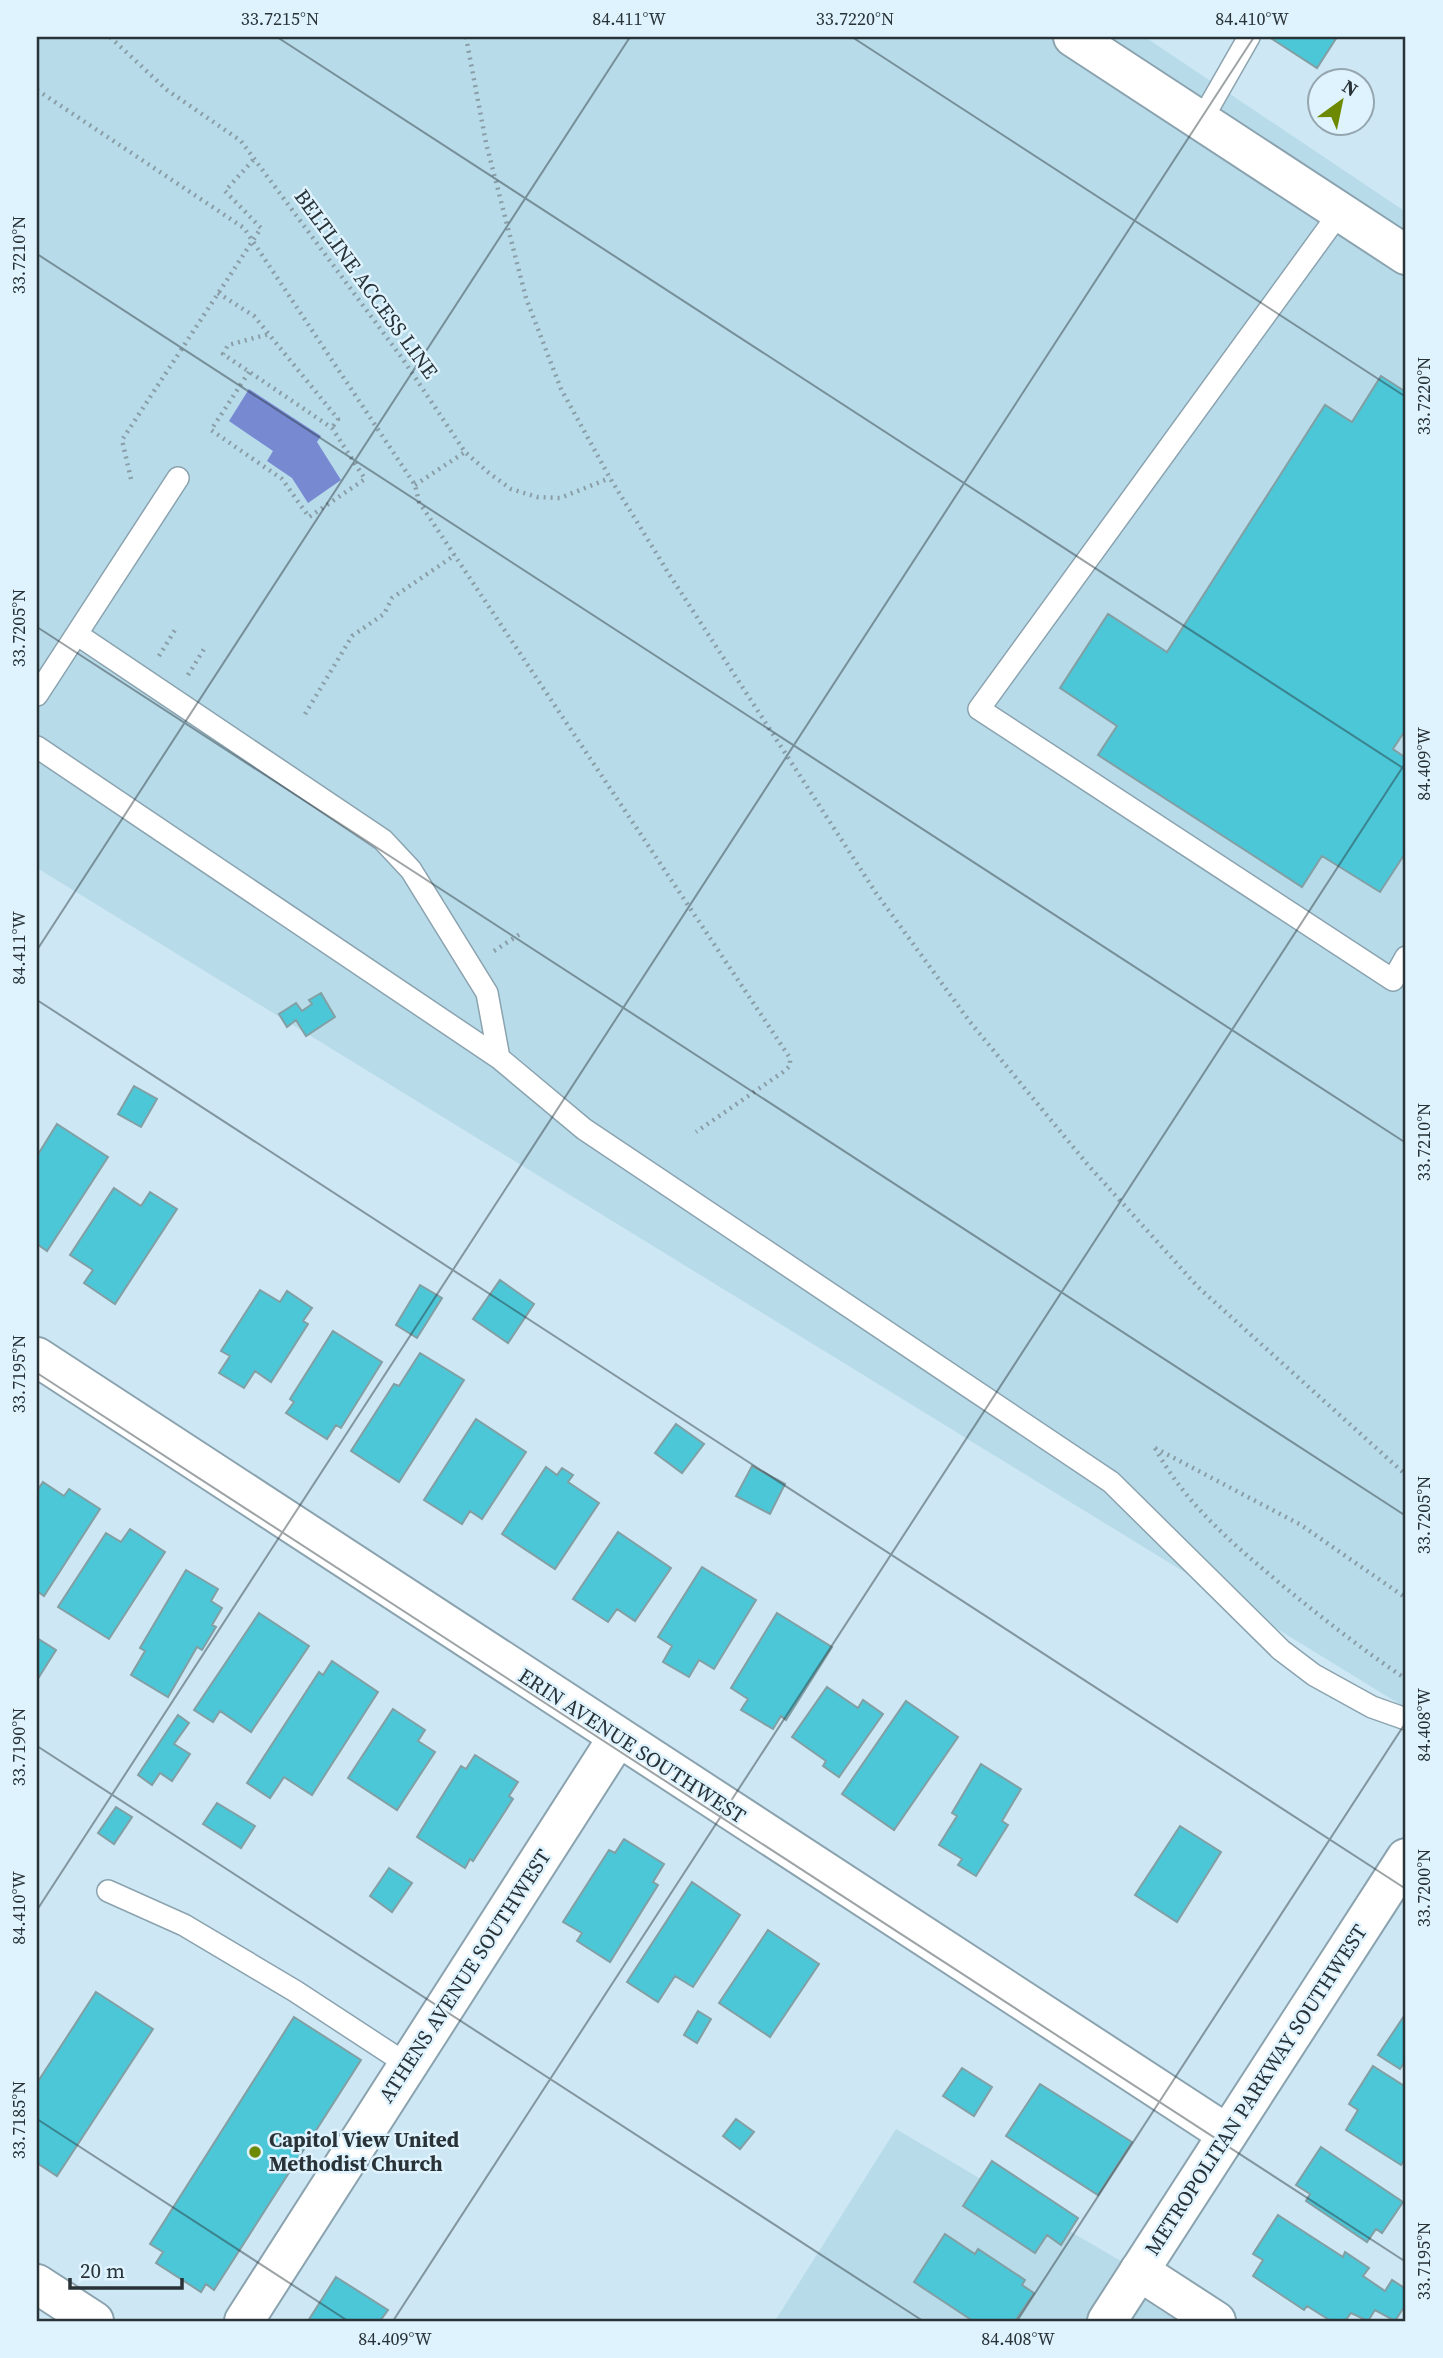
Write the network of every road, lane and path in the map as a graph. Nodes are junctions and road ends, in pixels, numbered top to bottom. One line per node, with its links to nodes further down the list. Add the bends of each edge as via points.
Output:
1 (110, 37): 7 (path, BELTLINE ACCESS LINE, via 167,90 222,125)
2 (466, 37): 17 (path, via 486,143 526,298 561,389)
3 (1073, 37): 6 (street)
4 (1249, 37): 6 (lane)
5 (37, 90): 9 (path, via 232,218)
6 (1201, 121): 8 (street)
7 (256, 158): 9 (path, via 225,191 261,228); 15 (path, BELTLINE ACCESS LINE)
8 (1340, 212): 10 (street); 27 (lane, via 979,709 1392,980)
9 (253, 240): 11 (path); 19 (path)
10 (1406, 255)
11 (218, 293): 12 (path, via 254,316); 18 (path, via 122,440)
12 (269, 334): 13 (path, via 228,345 223,354); 14 (path, via 338,419)
13 (248, 372): 14 (path); 14 (path, via 211,430 282,478 309,517 365,479)
14 (332, 428)
15 (465, 452): 17 (path, BELTLINE ACCESS LINE, via 511,489 537,497 561,498); 19 (path)
16 (178, 478): 21 (lane)
17 (610, 478): 31 (path, via 876,893 970,1022 1088,1165 1198,1287)
18 (131, 480)
19 (415, 485): 20 (path, via 419,502)
20 (454, 555): 23 (path, via 392,598 384,614 352,636); 29 (path, via 790,1058 790,1066)
21 (78, 635): 22 (lane); 28 (lane, via 383,840 411,870 487,993)
22 (37, 695)
23 (305, 715)
24 (37, 747): 28 (lane)
25 (520, 934): 26 (path)
26 (488, 954)
27 (1406, 957)
28 (499, 1058): 34 (lane, via 584,1129 1111,1482 1208,1581 1314,1675 1372,1707)
29 (696, 1132)
30 (37, 1357): 35 (street, ERIN AVENUE SOUTHWEST)
31 (1406, 1475)
32 (1406, 1598): 33 (path, via 1301,1525 1155,1448 1171,1477 1233,1544 1322,1618)
33 (1406, 1679)
34 (1406, 1719)
35 (618, 1737): 38 (street, ATHENS AVENUE SOUTHWEST); 39 (street, ERIN AVENUE SOUTHWEST)
36 (1406, 1858): 39 (street, METROPOLITAN PARKWAY SOUTHWEST)
37 (108, 1891): 38 (lane, via 184,1925)
38 (408, 2065): 43 (street, ATHENS AVENUE SOUTHWEST)
39 (1227, 2134): 40 (street, METROPOLITAN PARKWAY SOUTHWEST)
40 (1139, 2271): 44 (street, METROPOLITAN PARKWAY SOUTHWEST); 45 (street)
41 (37, 2284): 42 (street)
42 (94, 2321)
43 (244, 2321)
44 (1107, 2321)
45 (1216, 2321)

